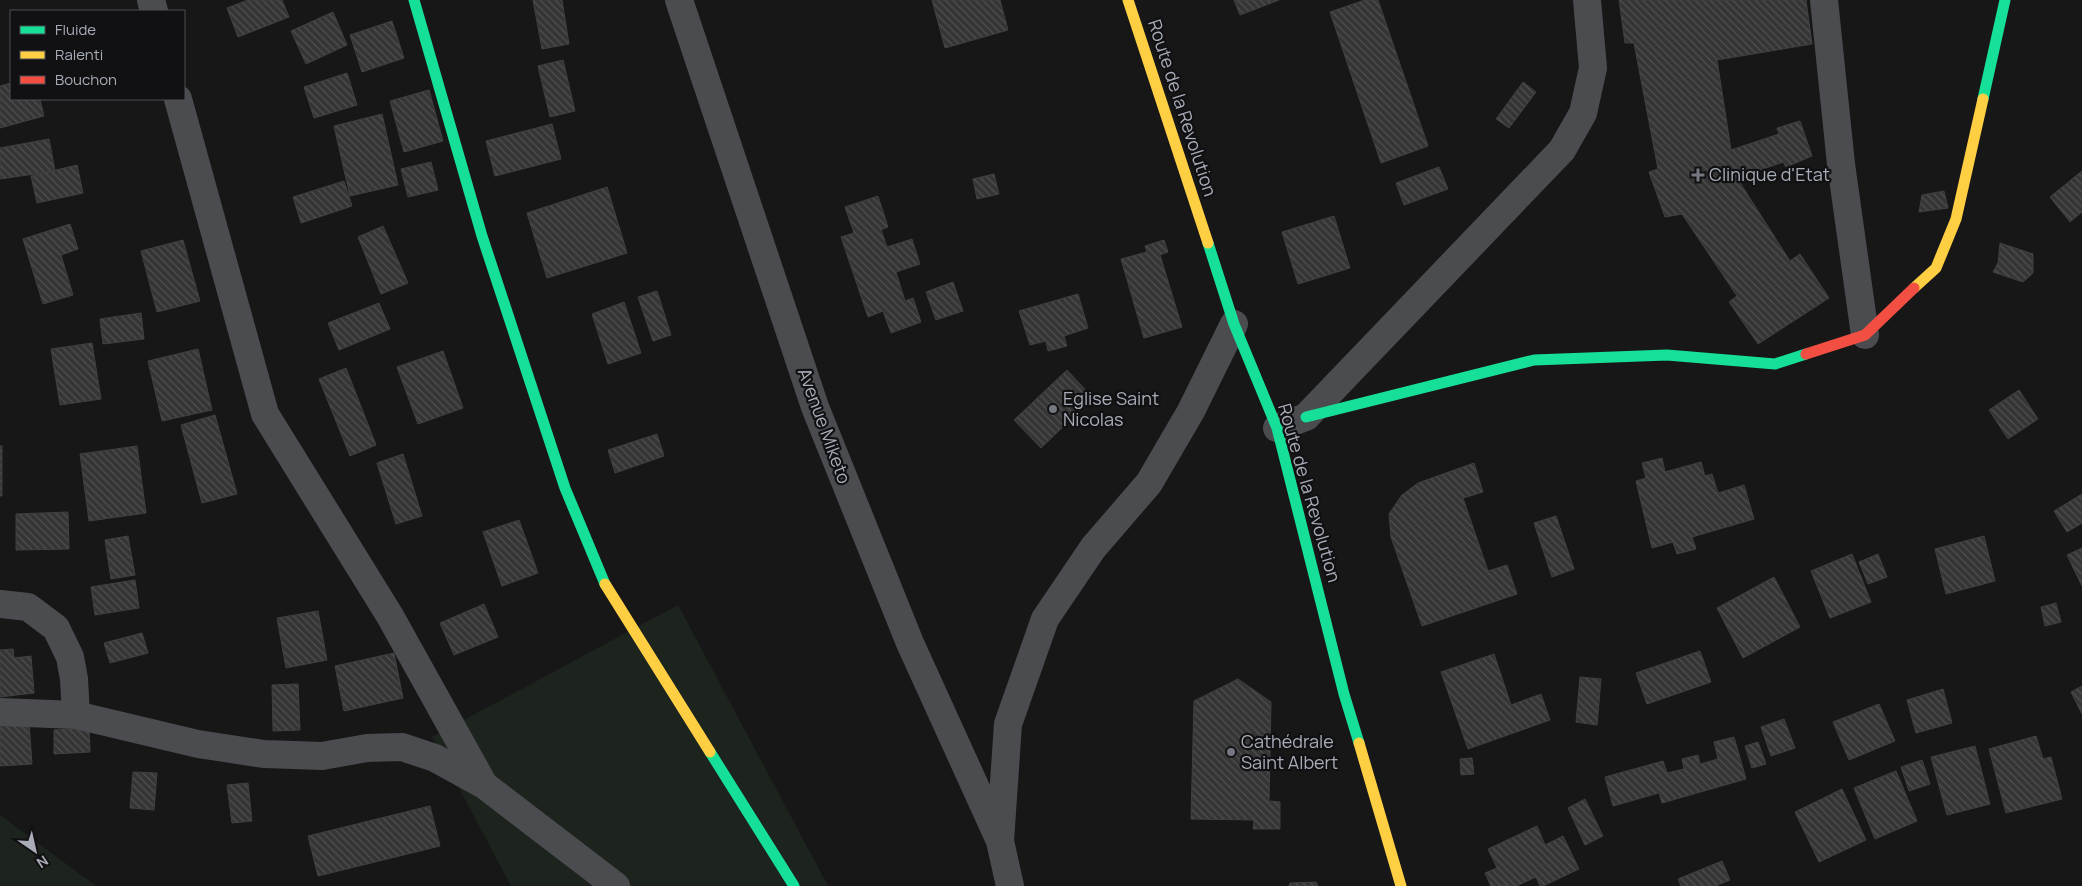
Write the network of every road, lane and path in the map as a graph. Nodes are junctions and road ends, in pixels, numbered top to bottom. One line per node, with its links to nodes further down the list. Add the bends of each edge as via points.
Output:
1 (414, 0): 18 (street, via 482,236 565,488 605,585)
2 (679, 0): 16 (street, Avenue Miketo, via 815,408 910,644)
3 (1128, 0): 8 (street, Route de la Revolution)
4 (1587, 0): 10 (street, via 1593,68 1583,112 1562,150)
5 (1824, 0): 9 (street, via 1841,164)
6 (2005, 0): 9 (street, via 1956,219 1936,268)
7 (178, 100): 15 (street, via 265,414 390,616)
8 (1234, 324): 11 (street, Route de la Revolution); 16 (street, via 1191,411 1149,483 1093,548 1045,619 1008,724)
9 (1865, 335): 10 (street, via 1775,364 1667,355 1534,360)
10 (1306, 417): 11 (street)
11 (1277, 428): 20 (street, Route de la Revolution, via 1344,694)
12 (0, 604): 14 (street, via 28,606 56,628 70,657)
13 (0, 712): 14 (street)
14 (76, 715): 15 (street, via 198,744 264,754 322,756 367,748 402,747 435,758)
15 (484, 785): 17 (street)
16 (1000, 840): 19 (street)
17 (616, 886)
18 (794, 886)
19 (1010, 886)
20 (1401, 886)

